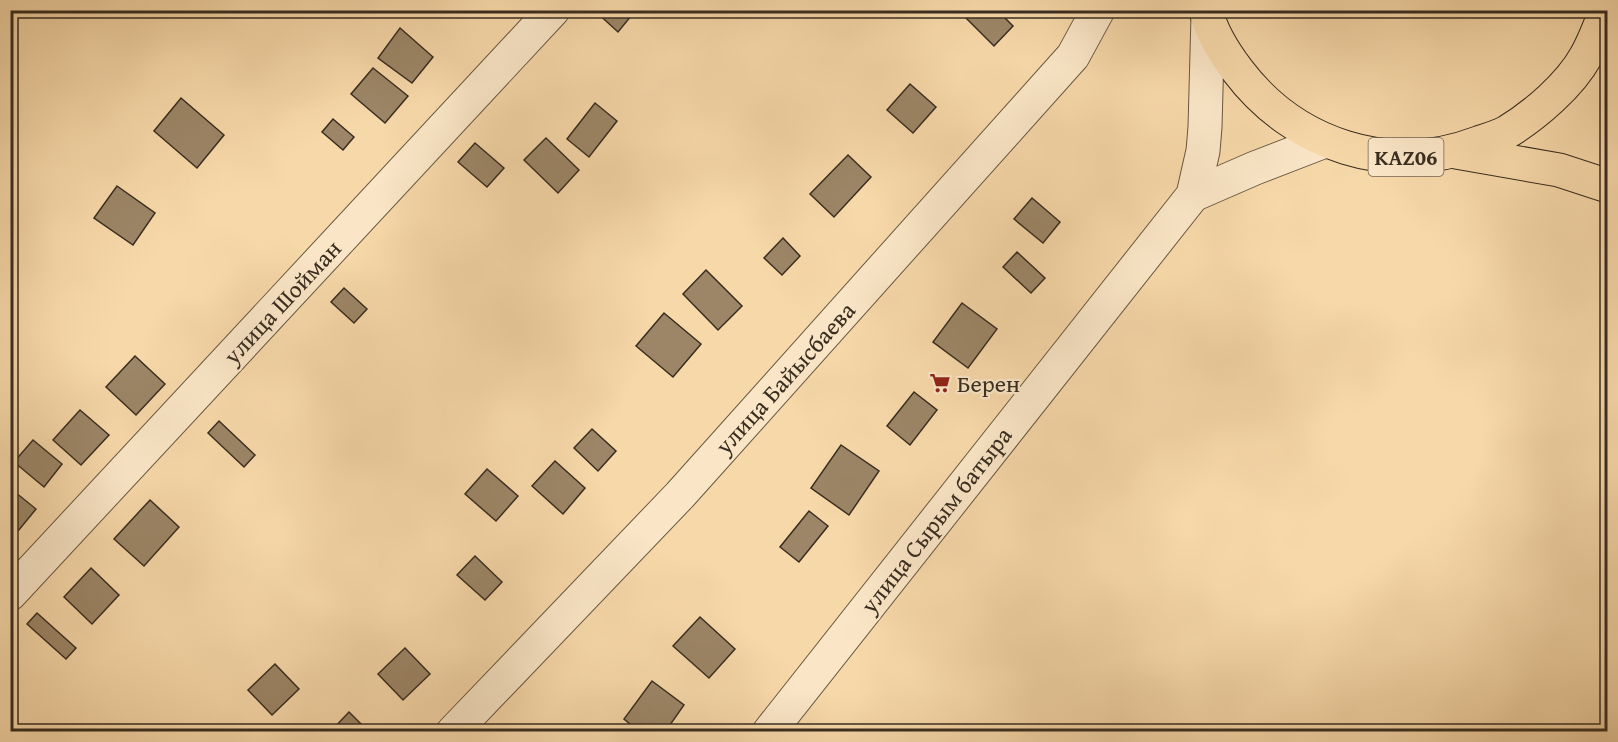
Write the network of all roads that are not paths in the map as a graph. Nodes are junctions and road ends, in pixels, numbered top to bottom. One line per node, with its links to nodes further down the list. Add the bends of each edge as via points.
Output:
1 (1098, 10): 10 (street, улица Байысбаева, via 1073,56 680,495)
2 (1606, 10): 6 (highway, KАZ06, via 1585,58 1551,100 1506,132)
3 (1207, 13): 5 (highway, KАZ06, via 1226,56 1253,91 1286,120); 8 (street, улица Сырым батыра, via 1205,127)
4 (542, 14): 9 (street, улица Шойман)
5 (1325, 141): 6 (highway, KАZ06, via 1367,154 1411,158); 8 (street, улица Сырым батыра)
6 (1455, 152): 7 (highway, KАZ06, via 1559,170)
7 (1608, 186)
8 (1193, 195): 11 (street, улица Сырым батыра)
9 (10, 594)
10 (453, 732)
11 (768, 732)

